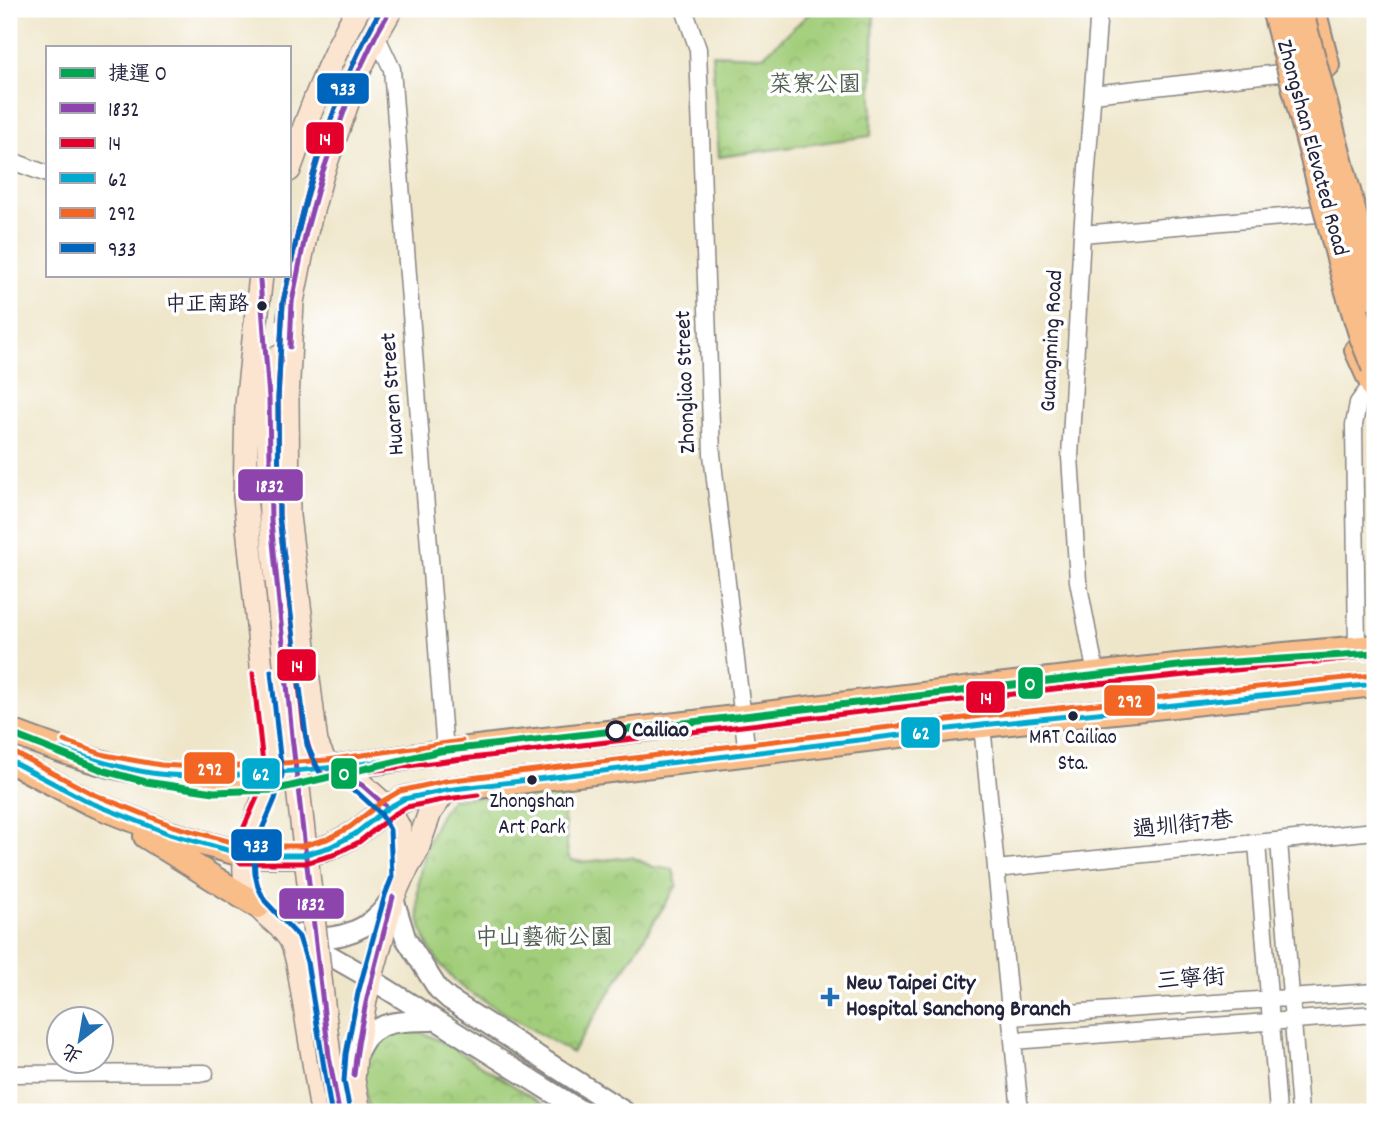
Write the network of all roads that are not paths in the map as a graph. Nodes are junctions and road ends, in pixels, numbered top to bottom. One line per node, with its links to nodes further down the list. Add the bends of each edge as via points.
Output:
1 (358, 9): 14 (main road, via 314,99)
2 (391, 9): 9 (main road)
3 (684, 9): 27 (street, Zhongliao Street, via 698,49 712,454)
4 (1099, 9): 12 (street, Guangming Road)
5 (1262, 9): 10 (main road)
6 (1275, 9): 22 (highway, Zhongshan Elevated Road, bridge)
7 (1299, 9): 20 (highway, Zhongshan Elevated Road, bridge)
8 (1313, 9): 11 (main road)
9 (376, 35): 21 (main road, via 322,174); 30 (street, Huaren Street, via 392,69)
10 (1280, 73): 11 (street); 12 (street); 16 (main road)
11 (1329, 75): 18 (main road)
12 (1093, 94): 17 (street, Guangming Road)
13 (9, 160): 15 (street)
14 (290, 167)
15 (46, 174)
16 (1317, 215): 17 (street); 22 (main road, via 1352,338)
17 (1082, 233): 25 (street, Guangming Road, via 1070,457 1078,581)
18 (1375, 252)
19 (261, 278): 23 (main road); 34 (main road, via 247,405 245,497)
20 (1375, 297)
21 (292, 302): 23 (main road); 33 (main road, via 288,516 313,726)
22 (1374, 380): 24 (street, via 1358,403 1354,425)
23 (269, 398): 60 (main road, bridge, via 271,521 292,736)
24 (1366, 647): 25 (main road)
25 (1096, 675): 27 (main road)
26 (1375, 684): 28 (main road)
27 (743, 717): 30 (main road); 31 (street, Zhongliao Street)
28 (982, 725): 31 (main road); 42 (street)
29 (9, 731): 34 (main road, via 103,763 150,773 210,777)
30 (445, 752): 33 (main road)
31 (747, 754): 35 (main road)
32 (9, 760): 36 (main road)
33 (328, 769): 34 (main road); 37 (main road, via 362,785)
34 (273, 774): 41 (main road)
35 (446, 790): 37 (main road, via 404,799); 43 (main road, via 430,812)
36 (89, 802): 41 (main road, via 170,834); 44 (main road)
37 (388, 808): 41 (main road, via 330,847 303,855); 43 (main road, via 399,828)
38 (1375, 831): 39 (street, 過圳街7巷)
39 (1279, 841): 40 (street, 過圳街7巷); 48 (street)
40 (1257, 843): 42 (street, 過圳街7巷); 49 (street)
41 (245, 855): 44 (main road, via 246,875)
42 (996, 869): 51 (street)
43 (397, 888): 45 (street, via 377,916 356,930 331,937 305,936); 46 (main road); 63 (street, via 407,939 438,989)
44 (258, 906): 45 (main road)
45 (280, 926): 46 (street); 59 (main road, via 291,939 298,963)
46 (371, 979): 52 (street); 56 (main road)
47 (1375, 992): 48 (street, 三寧街)
48 (1291, 997): 49 (street, 三寧街); 53 (street)
49 (1269, 999): 51 (street, 三寧街); 54 (street)
50 (1375, 1014): 53 (street, 三寧街)
51 (1011, 1017): 55 (street)
52 (436, 1020): 56 (street, via 380,1027 367,1036); 62 (street)
53 (1293, 1020): 54 (street, 三寧街); 66 (street)
54 (1271, 1022): 55 (street, 三寧街); 65 (street)
55 (1013, 1041): 64 (street)
56 (355, 1056): 61 (main road, via 353,1080)
57 (205, 1073): 58 (street)
58 (9, 1074)
59 (322, 1112)
60 (339, 1112)
61 (359, 1112)
62 (583, 1112)
63 (625, 1112)
64 (1020, 1112)
65 (1278, 1112)
66 (1300, 1112)

